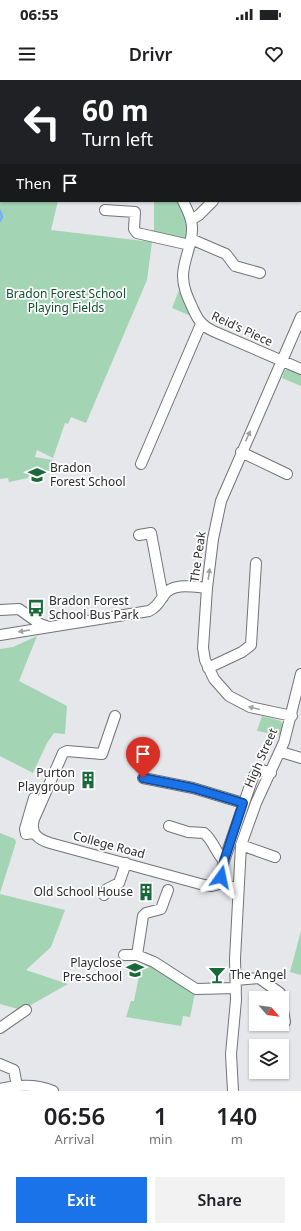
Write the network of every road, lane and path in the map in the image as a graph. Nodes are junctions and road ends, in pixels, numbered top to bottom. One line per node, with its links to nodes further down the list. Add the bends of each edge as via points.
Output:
1 (183, 202): 4 (street, Reid's Piece)
2 (212, 202): 4 (street)
3 (105, 210): 5 (street, via 135,212 134,229 137,233)
4 (191, 220): 5 (street, Reid's Piece)
5 (190, 242): 6 (street, via 226,254 235,266); 8 (street, Reid's Piece, via 183,281 186,294)
6 (260, 273)
7 (301, 317): 9 (street, Reid's Piece)
8 (201, 324): 9 (street, Reid's Piece); 12 (street)
9 (282, 360): 10 (street, Reid's Piece); 11 (street, The Peak, one-way to 9)
10 (301, 369)
11 (241, 452): 13 (street); 16 (street, The Peak, one-way to 11, via 221,501)
12 (141, 464)
13 (287, 474)
14 (139, 535): 17 (street, via 151,533)
15 (256, 563): 21 (street, via 251,644 242,652)
16 (207, 588): 17 (street, via 178,587 165,593); 21 (street, The Peak, via 203,648)
17 (163, 597): 19 (street, via 149,611)
18 (0, 610): 19 (street, via 19,609 40,624)
19 (49, 627): 20 (street, one-way to 20)
20 (0, 635)
21 (208, 668): 24 (street, The Peak, one-way to 21, via 240,703 224,692)
22 (300, 680): 24 (street, High Street)
23 (115, 716): 32 (street, via 102,754 65,751 61,755 33,823)
24 (292, 716): 25 (street, High Street)
25 (281, 752): 26 (street); 27 (street, High Street)
26 (301, 758)
27 (271, 773): 30 (street, via 262,770 257,772); 33 (street, High Street, via 251,814)
28 (143, 778): 30 (street, via 193,788)
29 (34, 798): 32 (street, via 25,829 26,834)
30 (243, 803): 35 (street)
31 (169, 826): 35 (street, via 188,832 204,833)
32 (34, 833): 36 (street, College Road, via 37,838 46,842)
33 (241, 845): 34 (street); 38 (street, High Street)
34 (275, 857)
35 (224, 861): 37 (street, via 221,873)
36 (126, 863): 37 (street, College Road, via 204,885); 40 (street, via 121,880 116,886 107,889)
37 (223, 883): 38 (street, College Road)
38 (238, 888): 43 (street, High Street)
39 (168, 890): 42 (street, via 161,909 145,914 142,919)
40 (104, 896)
41 (124, 955): 42 (street)
42 (137, 955): 43 (street, via 154,962 196,989)
43 (236, 984): 44 (street, via 259,978); 51 (street, High Street, via 231,1054)
44 (276, 991)
45 (26, 1010): 46 (street)
46 (0, 1028)
47 (0, 1064): 48 (street, via 14,1070)
48 (17, 1086): 49 (street); 50 (street)
49 (0, 1089)
50 (54, 1091)
51 (233, 1091)

